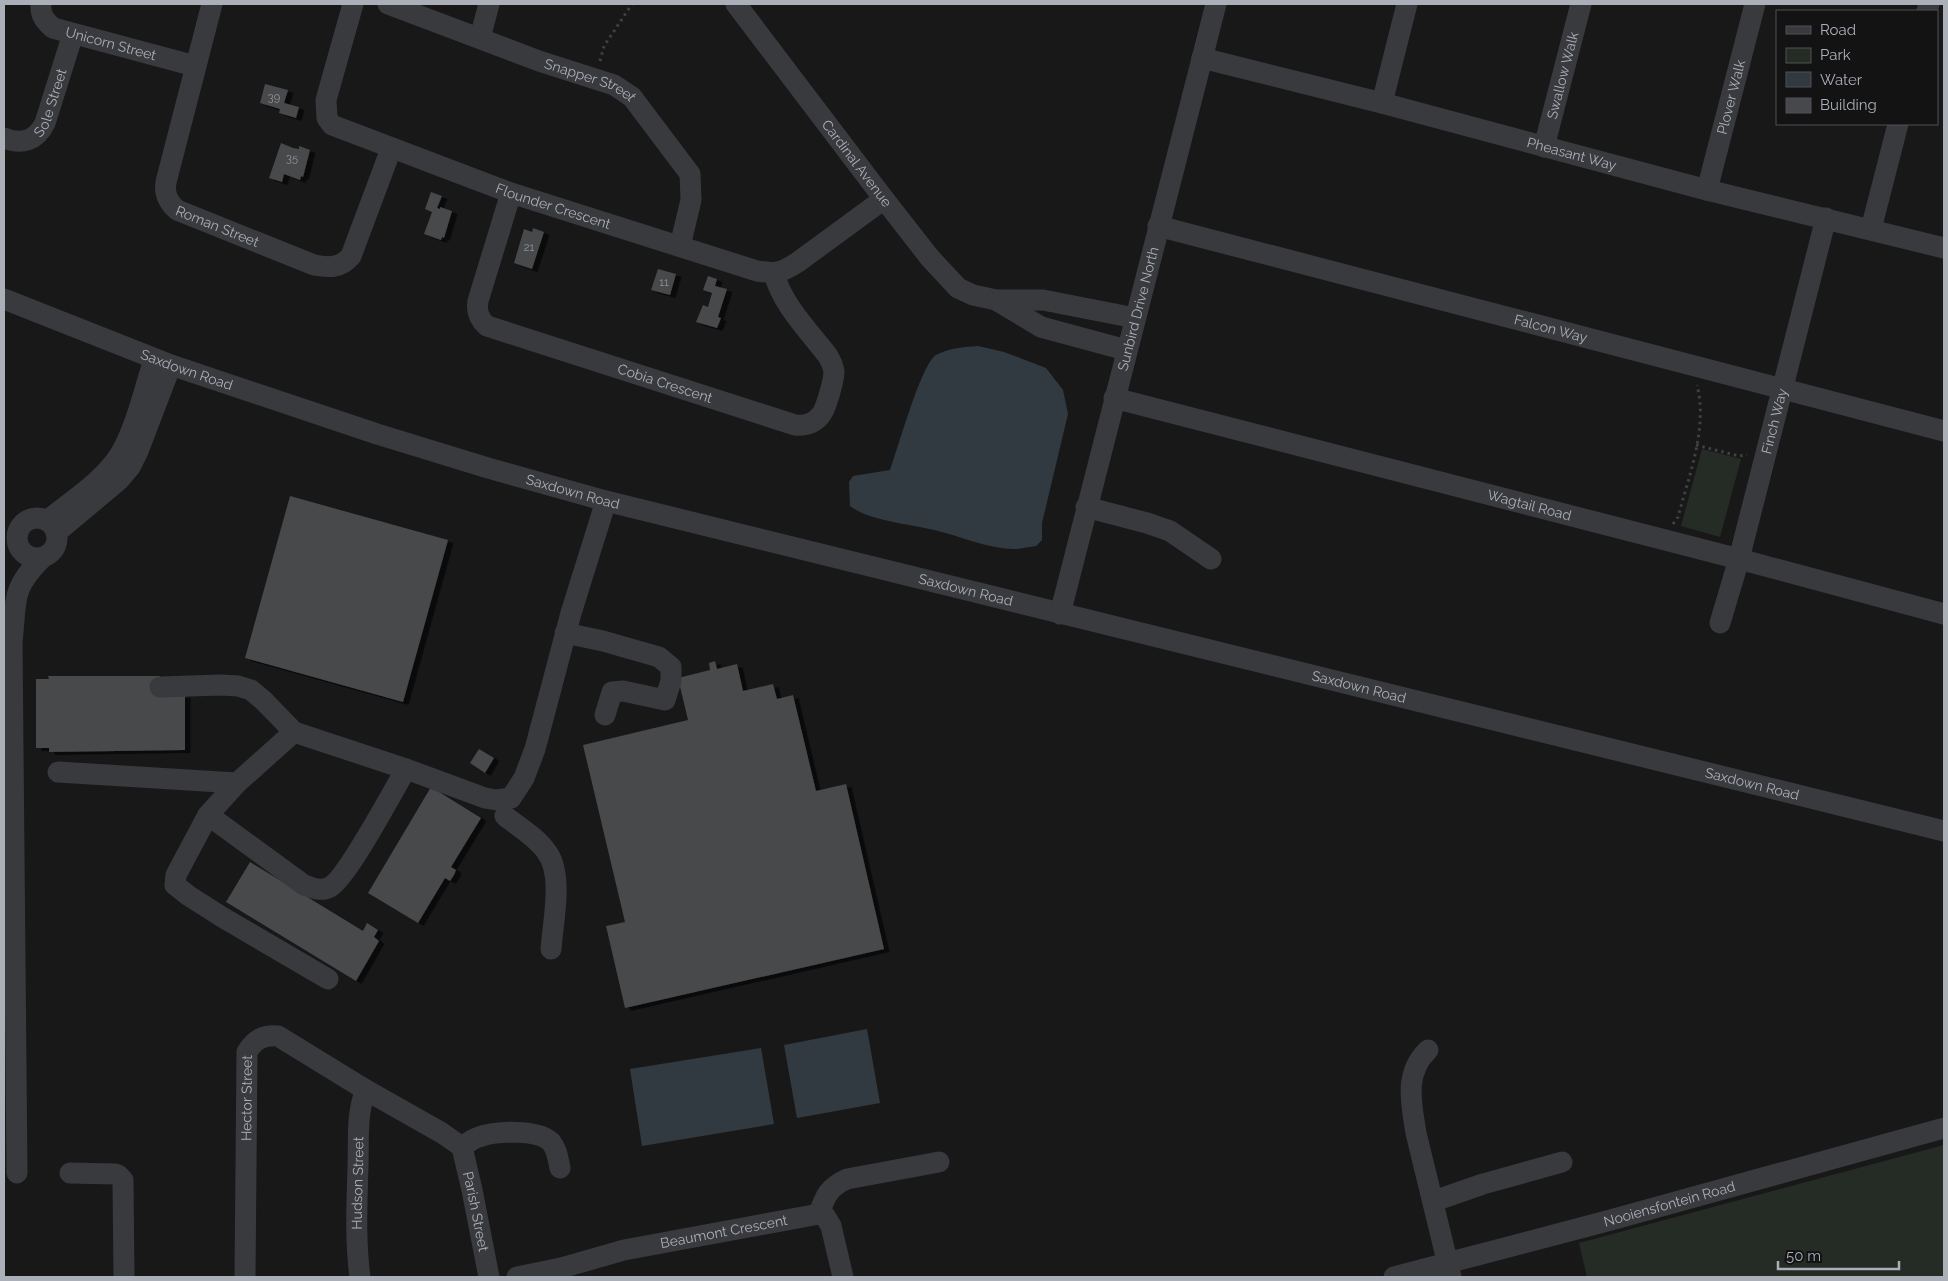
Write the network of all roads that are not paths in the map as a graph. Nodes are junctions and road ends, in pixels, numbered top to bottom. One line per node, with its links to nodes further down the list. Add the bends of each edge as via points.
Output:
1 (41, 4): 11 (street, Unicorn Street, via 46,22 53,28)
2 (212, 4): 14 (street, Roman Street)
3 (353, 4): 19 (street, Flounder Crescent, via 326,100 327,118 338,129)
4 (388, 4): 12 (street, Snapper Street)
5 (489, 4): 12 (street)
6 (736, 4): 22 (street, Cardinal Avenue)
7 (1216, 4): 13 (street, Sunbird Drive North)
8 (1407, 4): 15 (street)
9 (1581, 4): 18 (street, Swallow Walk)
10 (1755, 4): 20 (street, Plover Walk)
11 (73, 34): 14 (street, Unicorn Street); 17 (street, Sole Street, via 41,132 20,142)
12 (480, 38): 26 (street, Snapper Street, via 594,78 632,97 690,174 690,200)
13 (1202, 58): 15 (street, Pheasant Way); 24 (street, Sunbird Drive North)
14 (195, 66): 19 (street, Roman Street, via 164,190 177,210 314,265 333,267 351,256)
15 (1382, 103): 18 (street, Pheasant Way)
16 (1898, 125): 25 (street)
17 (4, 138)
18 (1544, 147): 20 (street, Pheasant Way)
19 (392, 149): 21 (street, Flounder Crescent)
20 (1707, 190): 23 (street, Pheasant Way)
21 (511, 193): 26 (street, Flounder Crescent); 28 (street, Cobia Crescent, via 478,301 480,319 487,326 795,425 806,424 816,420 824,411 833,366 787,302)
22 (884, 200): 28 (street, via 783,272); 30 (street, Cardinal Avenue, via 948,280 973,295)
23 (1826, 218): 25 (street, Pheasant Way); 34 (street, Finch Way)
24 (1158, 226): 31 (street, Sunbird Drive North); 34 (street, Falcon Way)
25 (1871, 229): 27 (street, Pheasant Way)
26 (680, 246): 28 (street, Flounder Crescent, via 757,271)
27 (1944, 248)
28 (774, 273)
29 (4, 299): 33 (street, Saxdown Road)
30 (996, 300): 31 (street, Cardinal Avenue, via 1044,300); 32 (street, Cardinal Avenue, via 1042,327)
31 (1135, 318): 32 (street, Sunbird Drive North)
32 (1126, 350): 35 (street, Sunbird Drive North)
33 (162, 362): 37 (street, Saxdown Road, via 377,434); 39 (street, via 119,456)
34 (1782, 388): 36 (street, Falcon Way); 43 (street, Finch Way)
35 (1114, 398): 38 (street, Sunbird Drive North); 43 (street, Wagtail Road)
36 (1944, 431)
37 (606, 501): 44 (street, Saxdown Road); 47 (street)
38 (1086, 507): 42 (street, via 1170,531); 44 (street, Sunbird Drive North)
39 (52, 526): 40 (street, via 39,517 23,522 16,538); 41 (street, via 58,540 50,554)
40 (19, 547): 41 (street, via 28,557); 48 (street, via 8,581 8,622)
41 (42, 558): 48 (street, via 18,589)
42 (1211, 559)
43 (1738, 559): 45 (street, Wagtail Road); 46 (street, Finch Way)
44 (1060, 614): 57 (street, Saxdown Road)
45 (1944, 614)
46 (1720, 623)
47 (565, 633): 50 (street, via 659,657 671,667 671,681 665,700 612,692); 52 (street, via 534,749 524,778 511,798 485,798)
48 (12, 642): 59 (street)
49 (160, 687): 51 (street, via 221,685 251,690)
50 (605, 715)
51 (294, 732): 52 (street); 54 (street)
52 (406, 769): 55 (street, via 349,866 336,884 328,888 318,890 304,885)
53 (58, 772): 54 (street)
54 (237, 783): 55 (street)
55 (208, 814): 60 (street, via 176,875 175,885 222,917)
56 (505, 816): 58 (street, via 537,842 552,860 556,893)
57 (1944, 831)
58 (551, 949)
59 (9, 977): 68 (street)
60 (328, 978)
61 (1428, 1050): 70 (street, via 1418,1059 1411,1089 1416,1133)
62 (366, 1090): 64 (street, Hector Street); 75 (street, Hector Street, via 278,1036 263,1037 251,1045 247,1052); 76 (street, Hudson Street, via 359,1112 357,1256)
63 (1944, 1128): 72 (street, Nooiensfontein Road, via 1607,1221)
64 (462, 1147): 67 (street, via 480,1136 533,1133 546,1138 556,1149); 77 (street, Parish Street)
65 (939, 1162): 71 (street, via 847,1179 828,1193)
66 (1562, 1162): 70 (street)
67 (560, 1168)
68 (17, 1173)
69 (70, 1173): 74 (street, via 114,1174 123,1180)
70 (1434, 1201): 72 (street)
71 (819, 1214): 73 (street, Beaumont Crescent, via 624,1250); 79 (street, via 825,1216 832,1226)
72 (1449, 1270): 80 (street, Nooiensfontein Road)
73 (562, 1273): 78 (street, Beaumont Crescent)
74 (124, 1277)
75 (245, 1277)
76 (360, 1277)
77 (489, 1277)
78 (517, 1277)
79 (843, 1277)
80 (1394, 1277)

